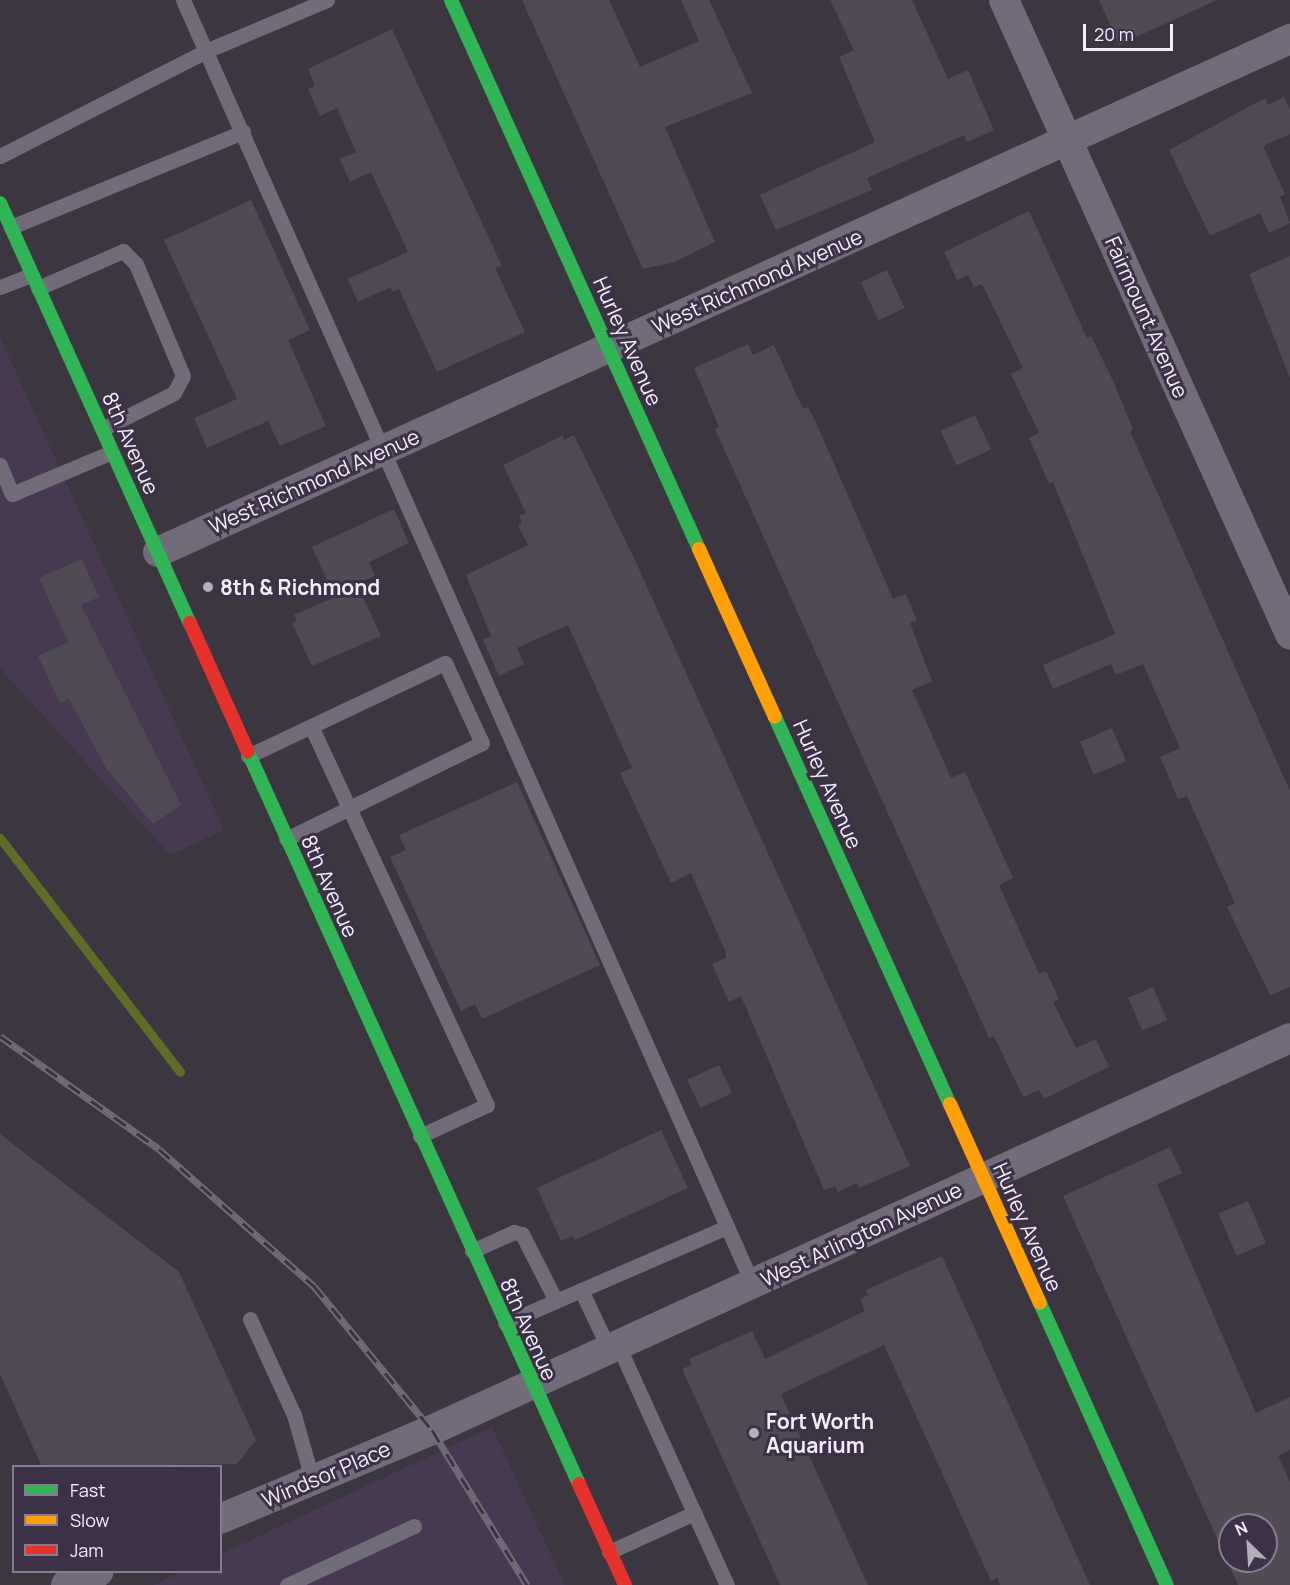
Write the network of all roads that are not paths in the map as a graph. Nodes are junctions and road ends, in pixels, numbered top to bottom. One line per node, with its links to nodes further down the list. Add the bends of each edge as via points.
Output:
1 (183, 0): 6 (lane)
2 (327, 0): 6 (lane)
3 (451, 0): 14 (street, Hurley Avenue)
4 (1004, 0): 8 (street, Fairmount Avenue)
5 (1290, 39): 8 (street, West Richmond Avenue)
6 (208, 50): 7 (lane); 9 (lane)
7 (243, 132): 11 (lane); 16 (lane)
8 (1068, 140): 14 (street, West Richmond Avenue); 20 (street, Fairmount Avenue)
9 (0, 156)
10 (0, 203): 11 (street, 8th Avenue)
11 (10, 227): 12 (street, 8th Avenue)
12 (35, 281): 13 (lane); 15 (street, 8th Avenue); 15 (lane, via 123,251 136,264 183,376 174,393)
13 (0, 287)
14 (608, 348): 16 (street, West Richmond Avenue); 27 (street, Hurley Avenue)
15 (102, 429): 17 (street, 8th Avenue)
16 (382, 451): 19 (street, West Richmond Avenue); 28 (lane)
17 (112, 452): 18 (lane, via 12,494); 19 (street, 8th Avenue)
18 (0, 465)
19 (158, 552): 22 (street, 8th Avenue)
20 (1290, 634)
21 (311, 726): 22 (lane); 23 (lane); 23 (lane, via 445,663 482,743)
22 (248, 756): 24 (street, 8th Avenue)
23 (349, 808): 24 (lane); 26 (lane, via 488,1105)
24 (286, 839): 26 (street, 8th Avenue)
25 (1290, 1038): 27 (street, West Arlington Avenue)
26 (420, 1136): 29 (street, 8th Avenue)
27 (983, 1178): 30 (street, West Arlington Avenue); 48 (street, Hurley Avenue)
28 (727, 1227): 30 (lane); 31 (lane)
29 (471, 1252): 32 (lane, via 514,1232 522,1234); 34 (street, 8th Avenue)
30 (753, 1283): 35 (street, West Arlington Avenue)
31 (581, 1290): 32 (lane); 35 (lane)
32 (556, 1301): 34 (lane)
33 (250, 1319): 38 (lane, via 294,1415)
34 (504, 1324): 36 (street, 8th Avenue)
35 (613, 1347): 36 (street, West Arlington Avenue); 39 (lane)
36 (531, 1384): 37 (street, West Arlington Avenue); 42 (street, 8th Avenue)
37 (432, 1430): 38 (street, Windsor Place)
38 (312, 1479): 40 (street, Windsor Place)
39 (694, 1513): 42 (lane); 47 (lane)
40 (222, 1518)
41 (414, 1526): 45 (lane)
42 (609, 1552): 46 (street, 8th Avenue)
43 (96, 1573): 44 (street)
44 (66, 1585)
45 (287, 1585)
46 (625, 1585)
47 (727, 1585)
48 (1167, 1585)

